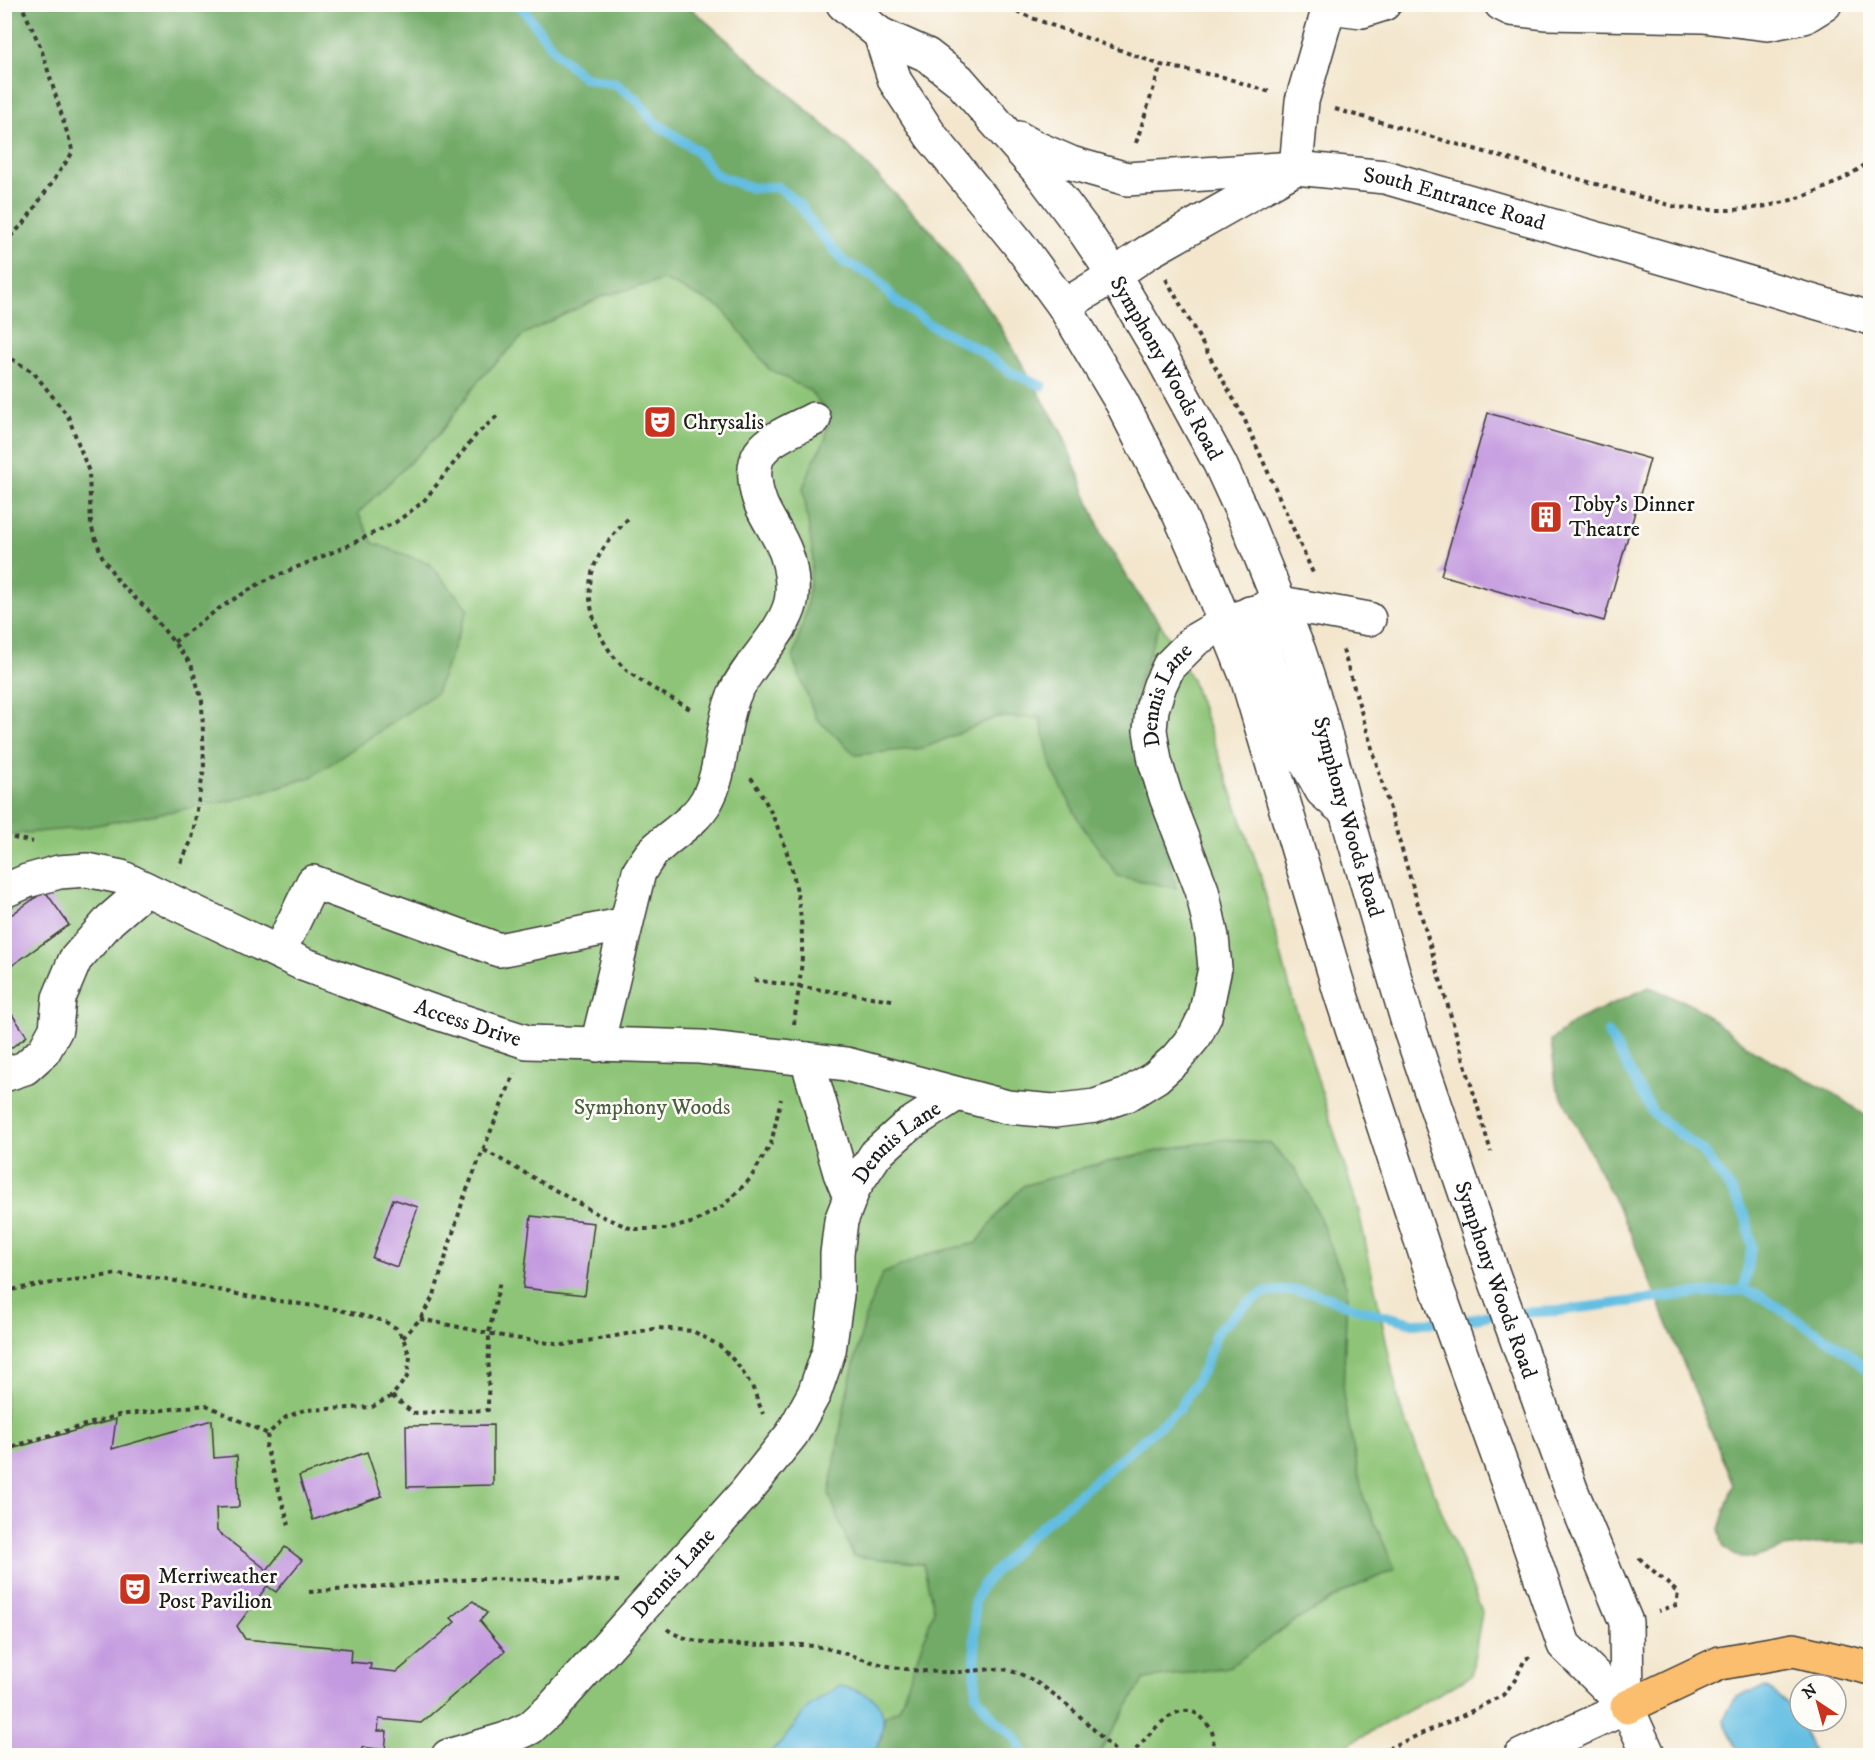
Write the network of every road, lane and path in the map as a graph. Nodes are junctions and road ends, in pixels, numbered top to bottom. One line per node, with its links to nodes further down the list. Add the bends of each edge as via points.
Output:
1 (21, 4): 16 (path, via 41,48 73,152 24,224)
2 (843, 4): 8 (street, Symphony Woods Road)
3 (1000, 4): 9 (path)
4 (1384, 4): 7 (street, via 1362,11)
5 (1501, 4): 6 (street, via 1547,13 1703,16 1767,24 1804,17)
6 (1825, 4)
7 (1326, 6): 15 (street, via 1302,101)
8 (880, 34): 12 (street, Symphony Woods Road, via 927,55 959,80); 19 (street, Symphony Woods Road, via 895,81 932,136)
9 (1161, 65): 10 (path, via 1223,77); 13 (path)
10 (1263, 90)
11 (1347, 112): 14 (path, via 1676,207 1757,208 1791,200 1823,189)
12 (1001, 127): 15 (street, South Entrance Road, via 1071,163 1127,179); 17 (street, Symphony Woods Road, via 1050,185)
13 (1136, 144)
14 (1870, 161)
15 (1296, 168): 17 (street); 20 (street, South Entrance Road, via 1385,177)
16 (4, 243)
17 (1114, 275): 19 (street); 26 (street, Symphony Woods Road, via 1220,464)
18 (1169, 284): 25 (path, via 1243,416)
19 (1064, 306): 27 (street, Symphony Woods Road, via 1122,403 1200,561)
20 (1870, 318)
21 (4, 354): 29 (path, via 34,373 68,416 89,472 91,526 102,556 119,583)
22 (497, 416): 29 (path, via 476,435 423,502 396,522 262,582)
23 (814, 419): 31 (street, via 774,440 761,452 754,467 755,491 762,511 787,554 791,602 782,623 747,671)
24 (628, 519): 31 (path, via 612,535 592,573 590,596 601,638 630,673 693,711)
25 (1315, 577)
26 (1281, 603): 27 (street, Dennis Lane); 28 (street); 32 (street, Symphony Woods Road, via 1319,712)
27 (1238, 618): 32 (street, via 1303,757 1322,791); 45 (street, Dennis Lane, via 1195,640 1169,666 1152,709 1150,730 1155,761 1202,890 1212,937 1215,968 1205,1016 1195,1036 1156,1077 1127,1095 1095,1106 1054,1111 1007,1107); 63 (street, Symphony Woods Road, via 1247,678 1340,992 1433,1277 1564,1645)
28 (1369, 619)
29 (174, 642): 34 (path, via 191,664 202,701 204,768 192,838)
30 (1342, 646): 43 (path)
31 (722, 739): 35 (street, via 716,776 706,800 694,818 653,852 639,872); 38 (path, via 754,782 787,852 798,899 802,942)
32 (1346, 812): 63 (street, Symphony Woods Road, via 1411,1033 1493,1274 1572,1492 1626,1622)
33 (4, 891): 34 (street, Access Drive, via 59,872 87,870 121,877)
34 (156, 893): 36 (street, Access Drive); 44 (street, via 110,920 75,960 59,998 56,1029 44,1051 25,1068)
35 (626, 924): 36 (street, via 499,950 313,882); 41 (street)
36 (279, 952): 40 (street, Access Drive, via 431,1011)
37 (754, 980): 38 (path)
38 (798, 986): 39 (path); 42 (path)
39 (892, 1000)
40 (527, 1042): 41 (street, Access Drive); 46 (path)
41 (597, 1045): 42 (street, Access Drive, via 700,1047)
42 (798, 1058): 45 (street, Access Drive, via 846,1065); 46 (path, via 771,1144 750,1179 724,1205 695,1222 667,1229 632,1229 601,1216); 47 (street)
43 (1463, 1059)
44 (4, 1075)
45 (957, 1094): 47 (street, Dennis Lane, via 906,1127 876,1154)
46 (484, 1150): 50 (path, via 464,1197 434,1295)
47 (850, 1197): 56 (street, Dennis Lane, via 837,1254 837,1295 829,1351 814,1394 792,1434)
48 (500, 1281): 51 (path)
49 (4, 1291): 52 (path, via 118,1274 166,1279 374,1318 396,1328)
50 (420, 1319): 51 (path); 52 (path)
51 (489, 1333): 53 (path, via 488,1410 413,1413); 56 (path, via 563,1344 658,1328 693,1331 720,1346 752,1386 762,1411)
52 (403, 1338): 53 (path, via 410,1357 407,1377)
53 (392, 1396): 54 (path, via 372,1407 304,1410 286,1417)
54 (268, 1434): 55 (path, via 206,1405 118,1415); 57 (path, via 266,1447)
55 (4, 1449)
56 (771, 1459): 64 (street, Dennis Lane, via 552,1708 530,1728 506,1739)
57 (289, 1525)
58 (1636, 1555): 59 (path, via 1678,1593)
59 (1676, 1605)
60 (1524, 1659): 68 (path, via 1503,1695)
61 (1870, 1668): 63 (highway, via 1794,1650 1720,1663)
62 (945, 1672): 65 (path, via 1002,1669 1025,1677 1061,1700)
63 (1627, 1707): 69 (street); 70 (street, Symphony Woods Road)
64 (448, 1755)
65 (1120, 1755)
66 (1130, 1755): 67 (path, via 1166,1719 1187,1710 1197,1712 1214,1735)
67 (1209, 1755)
68 (1371, 1755)
69 (1521, 1755)
70 (1649, 1755)

